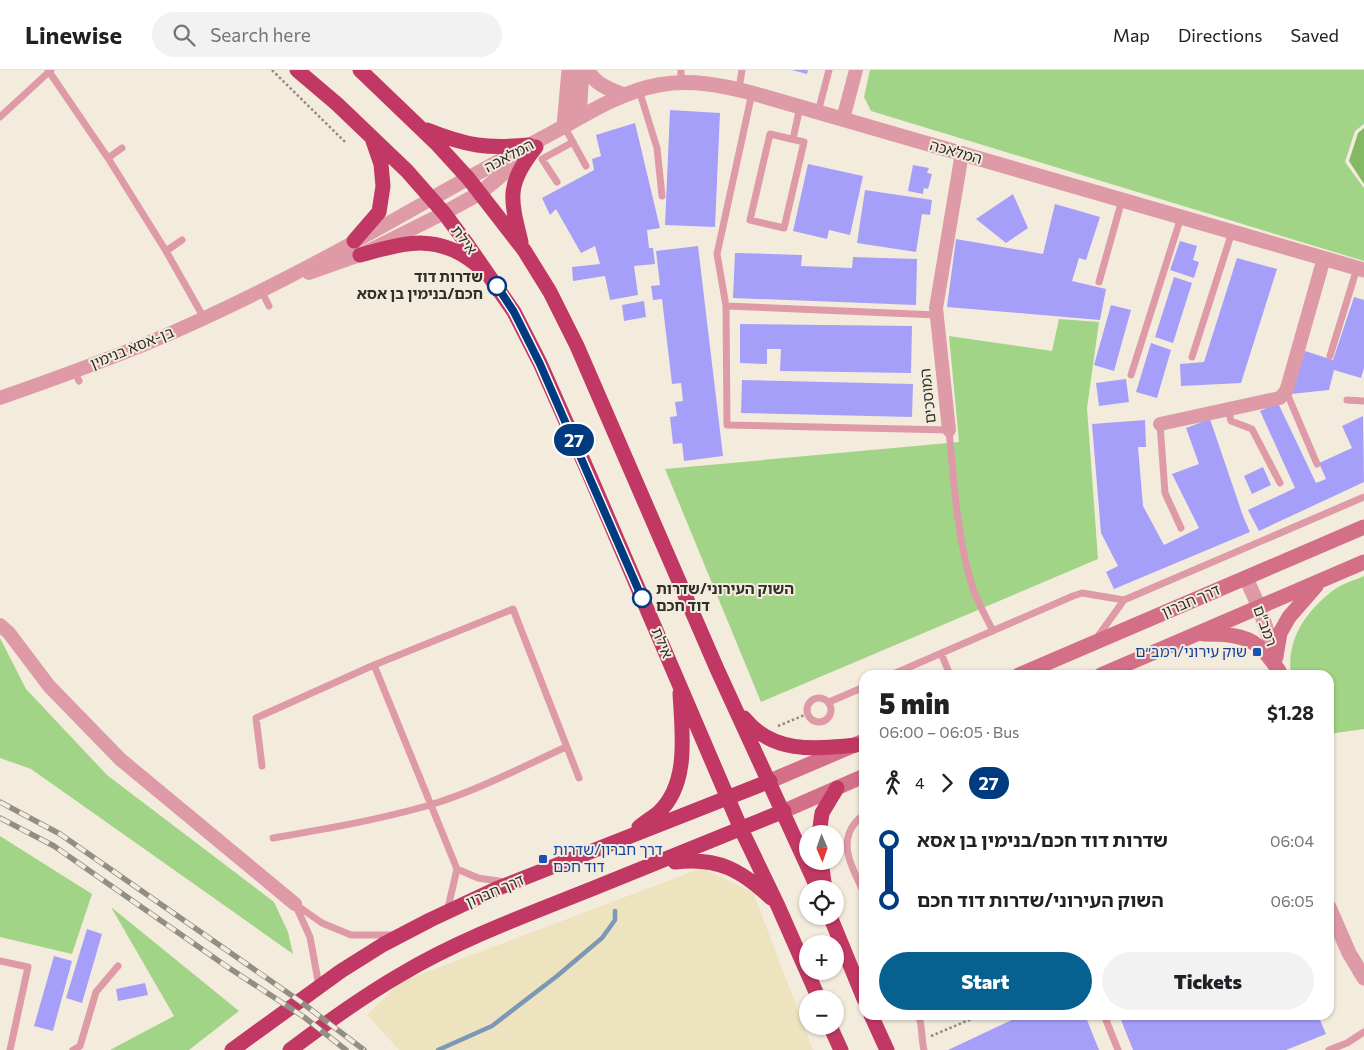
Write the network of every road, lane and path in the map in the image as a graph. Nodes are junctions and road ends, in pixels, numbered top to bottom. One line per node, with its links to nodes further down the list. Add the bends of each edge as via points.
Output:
1 (272, 70): 25 (path)
2 (297, 70): 22 (highway, אילת)
3 (360, 70): 20 (highway)
4 (569, 70): 21 (street)
5 (582, 70): 18 (street)
6 (588, 70): 14 (street, via 590,76)
7 (742, 70): 13 (lane)
8 (829, 70): 16 (lane)
9 (856, 70): 19 (street)
10 (50, 71): 17 (lane); 29 (lane)
11 (681, 76): 12 (street, המלאכה); 13 (street, המלאכה)
12 (639, 90): 14 (street, המלאכה); 34 (lane, via 657,148)
13 (745, 91): 15 (street, המלאכה); 50 (lane, via 717,254)
14 (624, 96): 18 (street, המלאכה)
15 (800, 107): 16 (street, המלאכה); 23 (lane)
16 (818, 112): 19 (street, המלאכה)
17 (0, 117)
18 (579, 118): 21 (street, המלאכה)
19 (843, 119): 28 (street, המלאכה)
20 (419, 126): 26 (highway, via 463,143); 31 (highway)
21 (558, 130): 24 (lane); 26 (street, המלאכה)
22 (371, 137): 35 (highway, אילת); 41 (highway, via 382,164 383,186 379,212)
23 (793, 139): 23 (lane, via 770,134 750,220 784,228 804,142)
24 (573, 142): 30 (lane); 32 (lane, via 542,159)
25 (346, 143)
26 (533, 146): 31 (street, המלאכה); 33 (street, המלאכה); 42 (highway, via 514,186 513,208)
27 (122, 148): 29 (lane)
28 (962, 154): 36 (street, המלאכה); 51 (street, המוסכים)
29 (108, 158): 43 (lane)
30 (586, 166)
31 (468, 178): 33 (highway); 35 (street, בן-אסא בנימין)
32 (557, 182)
33 (480, 193): 37 (street, בן-אסא בנימין); 42 (highway)
34 (662, 196)
35 (431, 199): 37 (highway, אילת); 41 (street, בן-אסא בנימין)
36 (1122, 200): 38 (street, המלאכה); 47 (lane)
37 (444, 213): 41 (street, בן-אסא בנימין); 46 (highway, אילת)
38 (1181, 217): 39 (street, המלאכה); 55 (lane)
39 (1232, 232): 44 (street, המלאכה); 54 (lane)
40 (182, 240): 43 (lane)
41 (357, 248): 46 (highway, via 426,242 468,257); 48 (street, בן-אסא בנימין)
42 (524, 250): 86 (highway, via 577,346)
43 (166, 252): 52 (lane)
44 (1324, 258): 45 (street, המלאכה); 56 (street)
45 (1361, 269): 53 (lane)
46 (488, 273): 84 (highway, אילת, via 514,312 540,364)
47 (1100, 282)
48 (261, 290): 49 (lane); 52 (street, בן-אסא בנימין)
49 (269, 306)
50 (726, 306): 51 (lane); 62 (lane, via 727,426)
51 (936, 316): 62 (street, המוסכים)
52 (204, 318): 57 (street, בן-אסא בנימין, via 76,376)
53 (1330, 356)
54 (1192, 357)
55 (1131, 375)
56 (1286, 392): 60 (street, via 1280,398); 63 (lane)
57 (0, 398)
58 (1347, 400): 59 (lane)
59 (1364, 401)
60 (1228, 409): 61 (street); 64 (lane, via 1231,421 1252,430)
61 (1160, 424): 67 (lane, via 1165,492)
62 (949, 430): 74 (lane, המוסכים, via 961,538 968,571)
63 (1317, 464)
64 (1280, 483)
65 (1364, 497): 71 (lane)
66 (1364, 527): 69 (main road, דרך חברון)
67 (1181, 528)
68 (1364, 562): 70 (main road)
69 (1246, 578): 72 (street, רמב"ם); 76 (main road, דרך חברון)
70 (1321, 581): 72 (main road); 79 (main road, via 1288,617 1280,632)
71 (1124, 600): 74 (lane, via 1082,593); 76 (lane)
72 (1259, 607): 75 (main road); 79 (street, רמב"ם)
73 (0, 625): 111 (street, via 50,686 113,752)
74 (993, 631): 77 (lane)
75 (1197, 634): 79 (main road, via 1242,638 1258,645); 83 (main road)
76 (1093, 643): 82 (main road, דרך חברון)
77 (941, 653): 80 (lane); 81 (lane)
78 (374, 665): 92 (lane, via 512,609); 93 (lane, via 256,718); 99 (lane)
79 (1278, 667)
80 (902, 670)
81 (948, 670)
82 (1031, 670)
83 (1113, 670)
84 (680, 684): 98 (highway, אילת); 105 (highway, via 683,752 680,774 659,812)
85 (859, 689): 87 (lane)
86 (730, 697): 89 (highway); 96 (highway)
87 (829, 702): 88 (lane, via 822,697 813,699 807,706); 88 (lane, via 831,713 826,720 816,722)
88 (807, 714): 89 (path)
89 (760, 733): 90 (highway, via 786,745 810,748)
90 (859, 743)
91 (859, 743): 96 (main road, דרך חברון)
92 (566, 747): 94 (lane); 99 (lane)
93 (262, 766)
94 (579, 778)
95 (859, 778): 97 (main road)
96 (770, 781): 98 (highway, דרך חברון); 100 (highway)
97 (837, 788): 100 (main road); 102 (highway, via 822,813)
98 (728, 798): 103 (highway, אילת); 105 (highway, דרך חברון)
99 (431, 805): 104 (lane, via 359,823); 107 (lane)
100 (784, 811): 103 (highway); 108 (highway)
101 (859, 818): 109 (lane, via 846,841 849,859)
102 (820, 825)
103 (741, 829): 106 (highway); 112 (highway, אילת)
104 (273, 838)
105 (623, 839): 110 (highway, דרך חברון)
106 (656, 864): 112 (highway, via 690,860 731,868 751,880); 135 (highway, via 510,921 401,974)
107 (457, 869): 110 (lane, via 478,878); 113 (lane)
108 (814, 880)
109 (859, 882)
110 (512, 883): 113 (highway, דרך חברון)
111 (295, 904): 117 (lane, via 322,923 351,935); 122 (lane, via 310,937)
112 (778, 906): 124 (highway, אילת)
113 (447, 912): 117 (highway, דרך חברון)
114 (1334, 920): 116 (street)
115 (834, 925): 123 (highway)
116 (1339, 932): 119 (street); 121 (street)
117 (402, 935): 122 (highway, דרך חברון, via 376,948)
118 (0, 962): 132 (lane, via 28,967)
119 (1364, 965)
120 (118, 966): 133 (lane, via 96,992 80,1046)
121 (1364, 978)
122 (319, 986): 134 (highway, דרך חברון)
123 (859, 987)
124 (814, 990)
125 (873, 1020): 137 (highway)
126 (921, 1020): 131 (lane)
127 (969, 1020): 131 (path)
128 (1106, 1020): 139 (lane)
129 (1364, 1032): 140 (lane)
130 (834, 1035): 136 (highway)
131 (922, 1040): 138 (lane)
132 (10, 1050)
133 (73, 1050)
134 (232, 1050)
135 (290, 1050)
136 (841, 1050)
137 (887, 1050)
138 (924, 1050)
139 (1118, 1050)
140 (1329, 1050)

